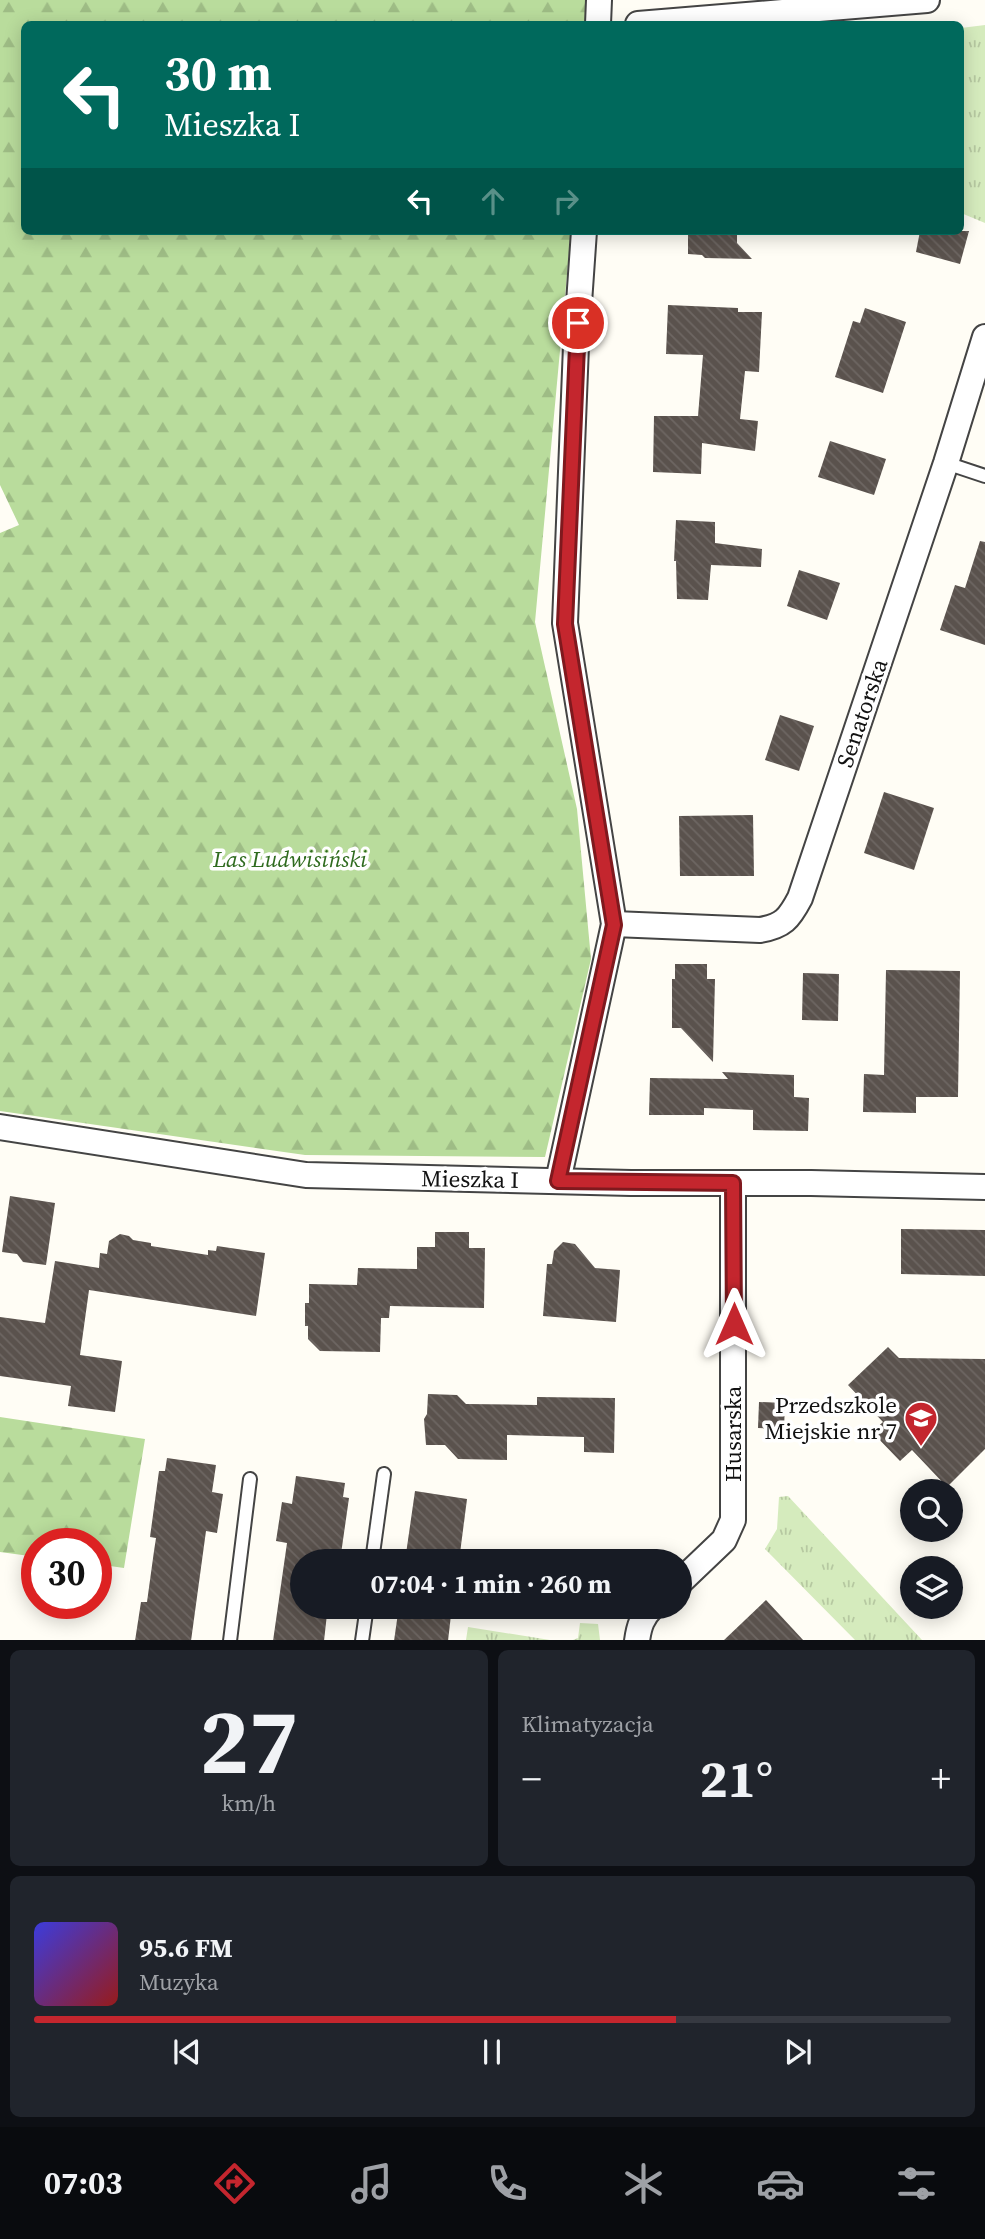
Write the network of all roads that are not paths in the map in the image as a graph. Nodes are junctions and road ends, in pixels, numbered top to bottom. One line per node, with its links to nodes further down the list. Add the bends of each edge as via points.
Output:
1 (599, 0): 3 (street)
2 (927, 0): 4 (street)
3 (598, 21)
4 (674, 21)
5 (584, 235): 9 (street, via 565,624)
6 (984, 342): 7 (street, Senatorska)
7 (946, 463): 8 (lane); 9 (street, Senatorska, via 792,913 776,928 760,930)
8 (985, 476)
9 (614, 925): 11 (street)
10 (0, 1127): 11 (street, Mieszka I, via 306,1175)
11 (558, 1181): 12 (street, Mieszka I)
12 (733, 1183): 13 (street, Mieszka I); 17 (street, Husarska, via 733,1520 724,1540)
13 (985, 1187)
14 (384, 1474): 16 (lane)
15 (250, 1479): 20 (lane)
16 (374, 1549)
17 (692, 1571)
18 (364, 1619): 21 (lane)
19 (642, 1619): 22 (street)
20 (230, 1640)
21 (362, 1640)
22 (637, 1640)

